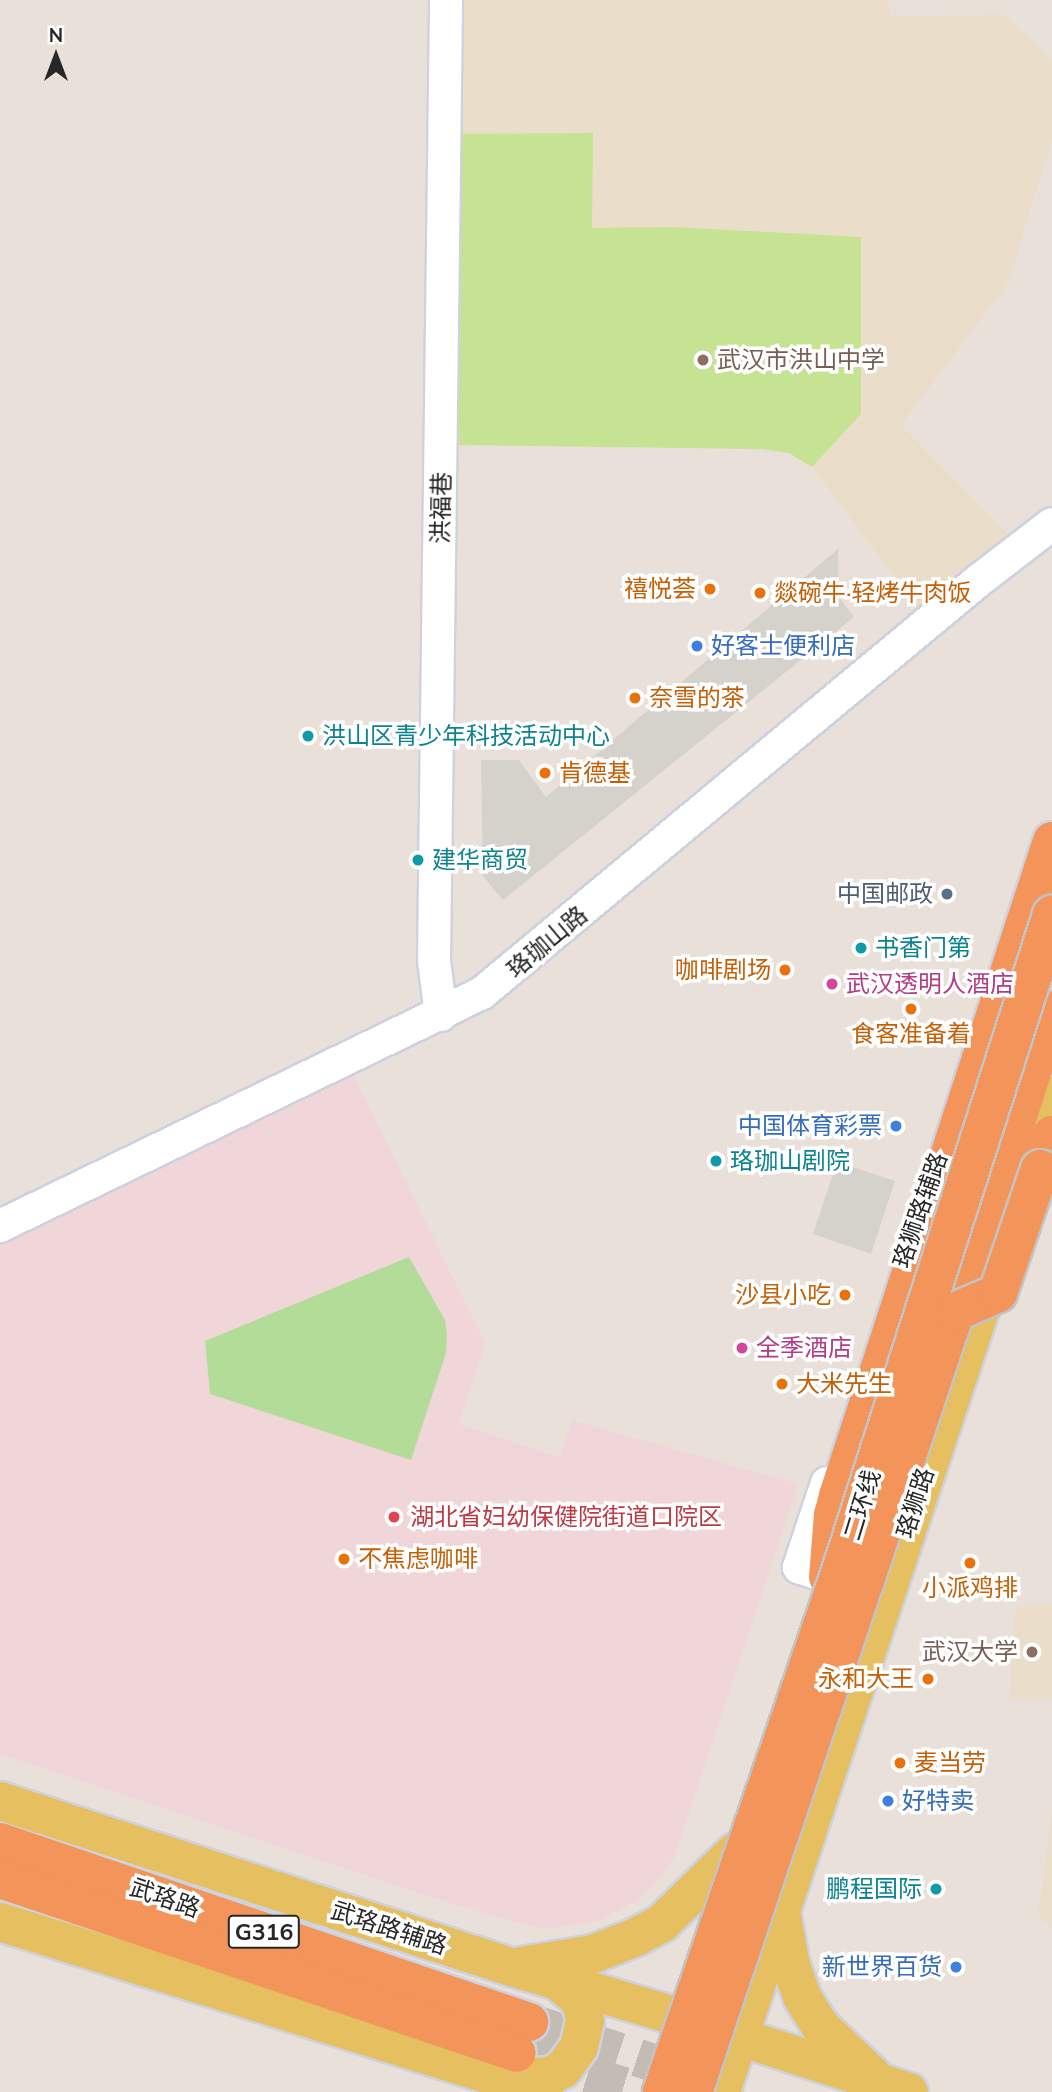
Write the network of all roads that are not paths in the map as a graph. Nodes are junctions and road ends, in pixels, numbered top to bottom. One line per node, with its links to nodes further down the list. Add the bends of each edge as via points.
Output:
1 (446, 0): 10 (street, 洪福巷, via 434,951)
2 (1052, 524): 4 (street, 珞珈山路)
3 (1052, 540): 4 (street, 珞珈山路)
4 (1021, 547): 10 (street, 珞珈山路, via 502,979)
5 (1052, 822): 15 (street, 珞狮路辅路, via 799,1567)
6 (1052, 841): 15 (highway, via 838,1496)
7 (1052, 890): 15 (main road)
8 (1052, 915): 30 (highway, 二环线, bridge, via 844,1562)
9 (1052, 1010): 14 (highway, 二环线)
10 (441, 1016): 13 (street, 珞珈山路)
11 (1052, 1096): 20 (main road, 珞狮路)
12 (1046, 1152): 14 (highway, bridge, via 998,1293)
13 (0, 1226)
14 (955, 1312): 31 (highway, 二环线, bridge)
15 (828, 1577): 18 (main road)
16 (0, 1801): 22 (main road, 武珞路辅路)
17 (0, 1842): 26 (highway, 武珞路 / G316)
18 (735, 1852): 22 (main road, via 662,1923 636,1937 593,1954); 24 (main road)
19 (0, 1879): 26 (highway, 武珞路 / G316)
20 (781, 1911): 25 (main road, 珞狮路); 27 (main road, via 795,1981 811,2012 834,2042)
21 (0, 1922): 26 (main road)
22 (511, 1967): 23 (main road, 武珞路辅路)
23 (556, 1981): 24 (main road, 武珞路辅路); 26 (main road, via 577,1997 582,2007 585,2021 579,2047 563,2069 550,2076 534,2079)
24 (676, 2016): 25 (main road, 武珞路辅路); 29 (main road)
25 (739, 2038): 27 (main road, 武珞路辅路); 32 (main road, 珞狮路)
26 (508, 2064): 28 (main road)
27 (881, 2083): 33 (main road, via 829,2079)
28 (544, 2092)
29 (650, 2092)
30 (662, 2092)
31 (693, 2092)
32 (721, 2092)
33 (807, 2092)

